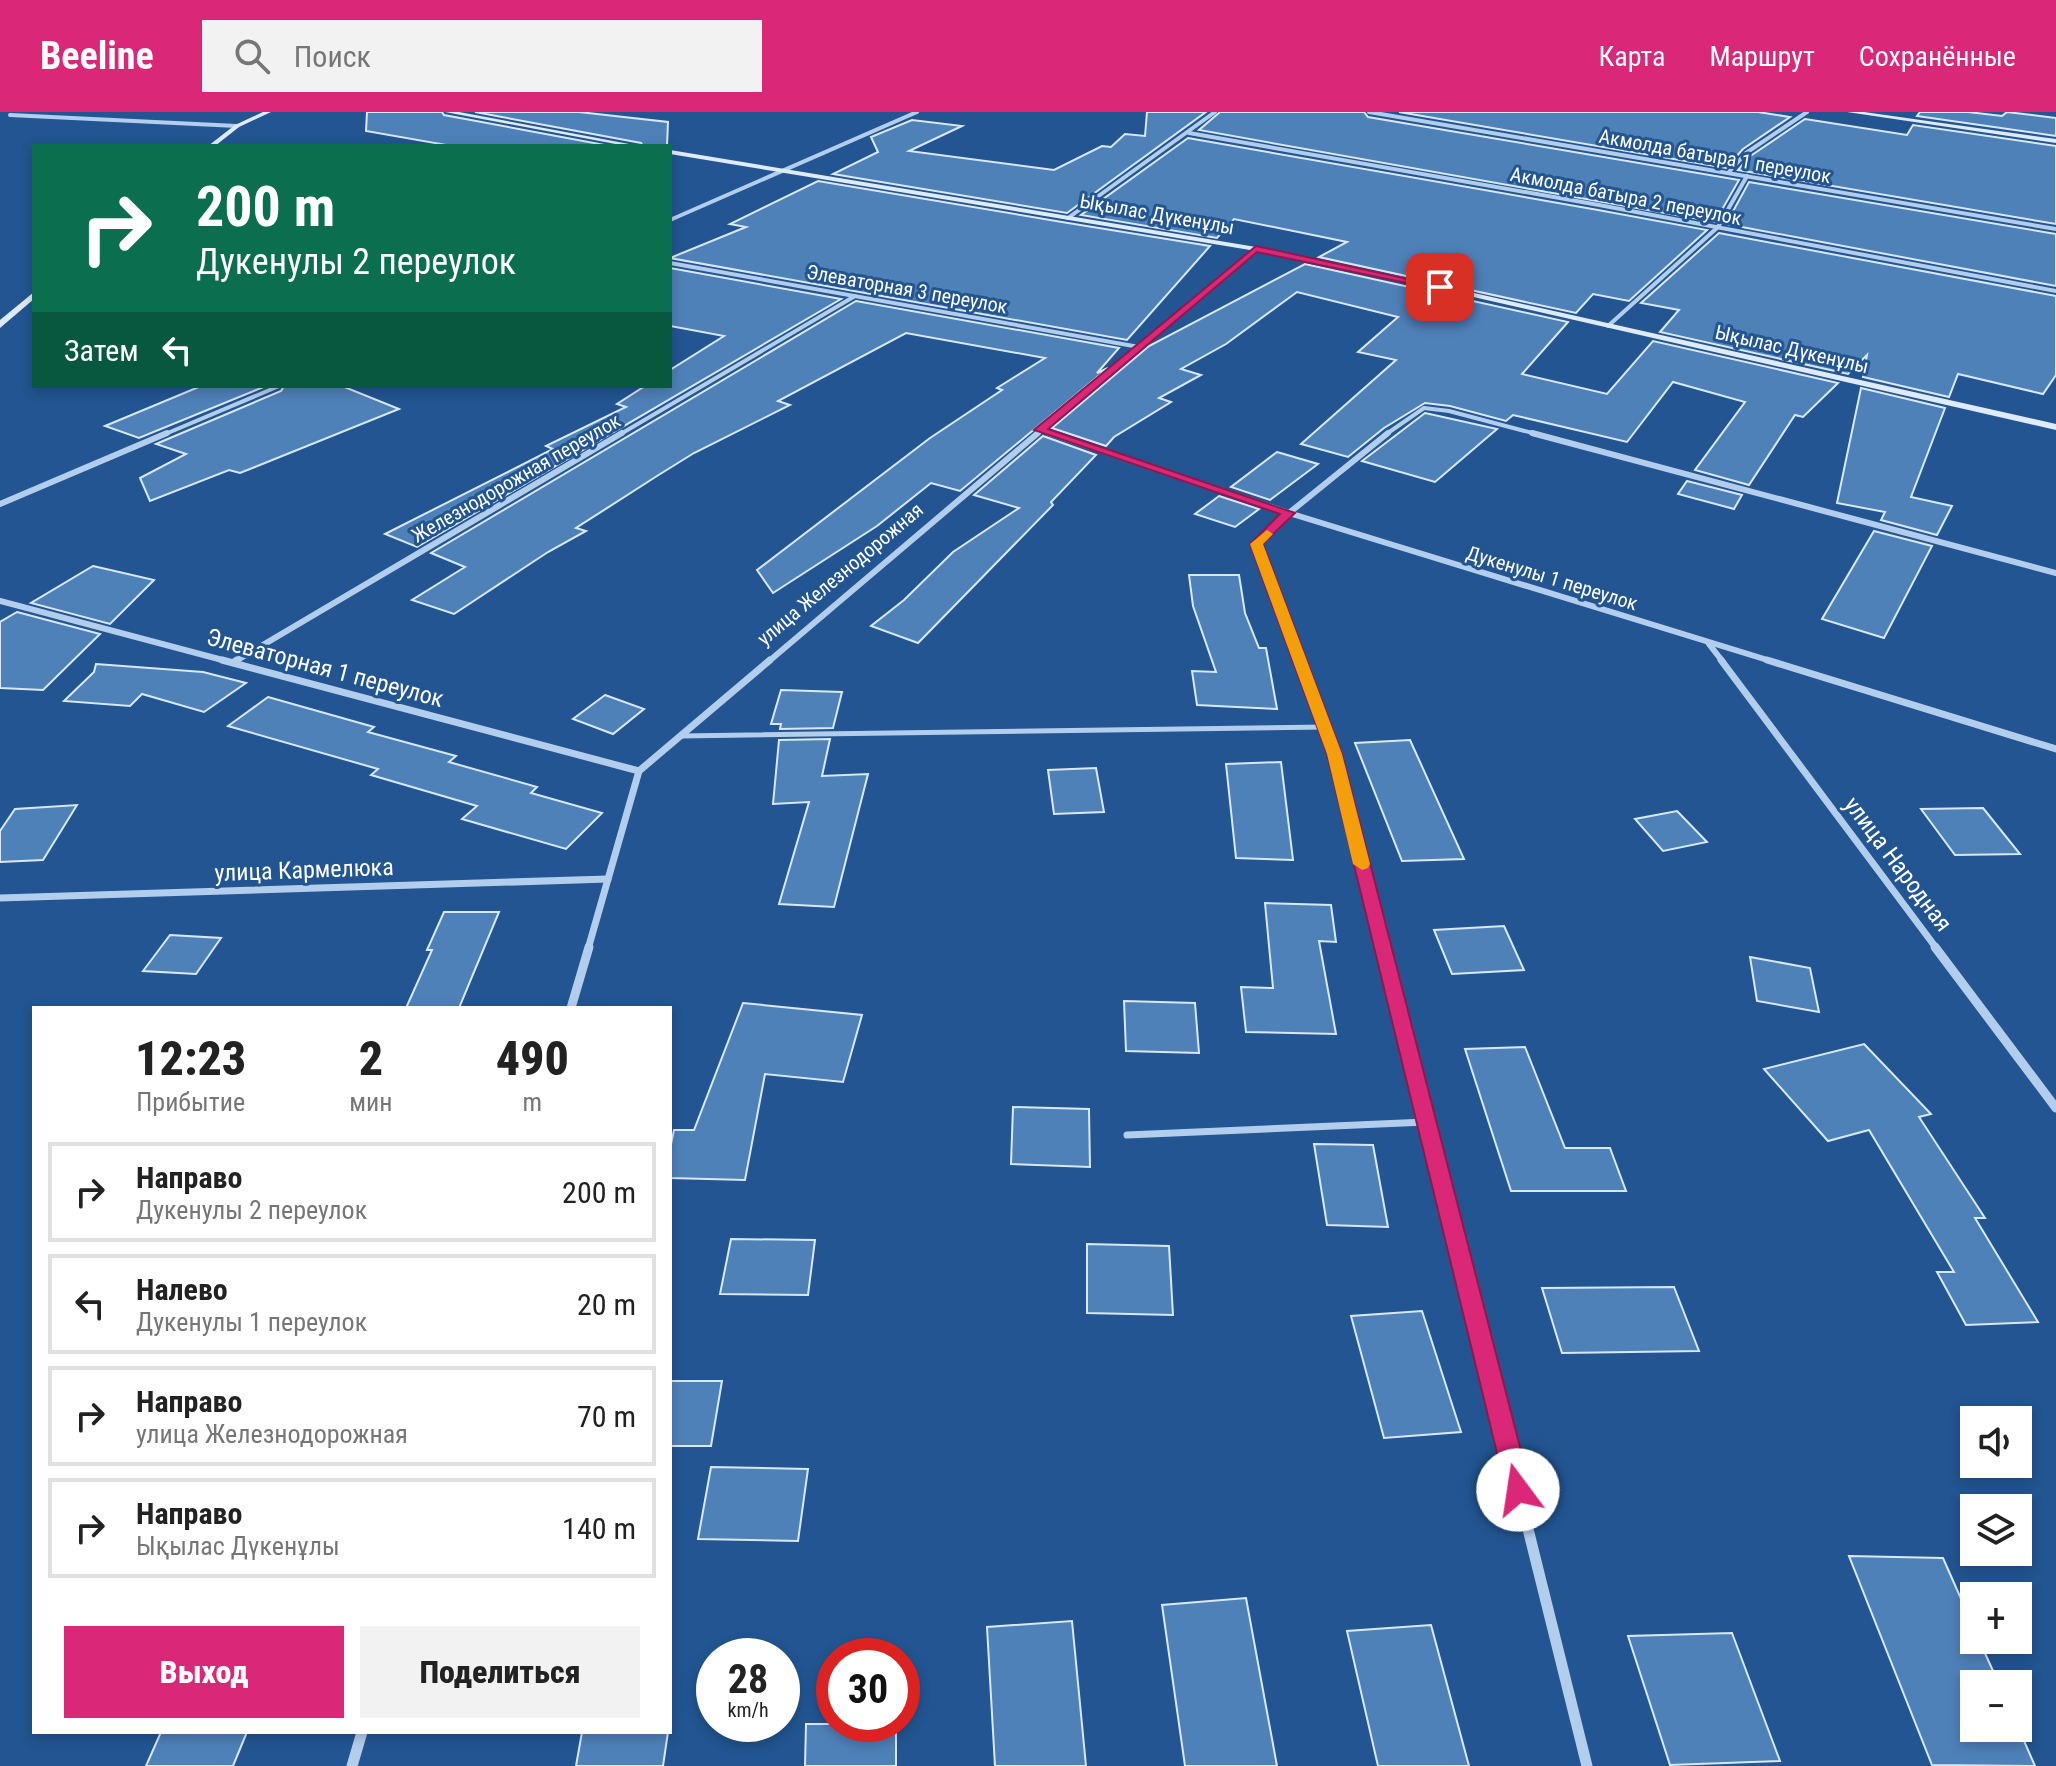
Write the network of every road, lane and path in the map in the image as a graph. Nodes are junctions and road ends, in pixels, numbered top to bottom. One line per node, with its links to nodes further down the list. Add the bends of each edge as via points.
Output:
1 (268, 112): 9 (street)
2 (448, 112): 13 (street)
3 (917, 112): 15 (street)
4 (1215, 112): 10 (street)
5 (1369, 112): 16 (street, Акмолда батыра 1 переулок)
6 (1807, 112): 16 (street, via 1746,153)
7 (1850, 112): 11 (street)
8 (10, 115): 9 (street)
9 (237, 126): 12 (street)
10 (1189, 133): 18 (street); 20 (street, Акмолда батыра 2 переулок)
11 (2056, 141)
12 (214, 144)
13 (626, 144)
14 (672, 152): 15 (street, Ықылас Дүкенұлы)
15 (780, 172): 18 (street, Ықылас Дүкенұлы); 19 (street)
16 (1728, 173): 17 (street, Акмолда батыра 1 переулок)
17 (1747, 176): 20 (street); 21 (street, Акмолда батыра 1 переулок)
18 (1068, 218): 22 (street, Ықылас Дүкенұлы)
19 (672, 219)
20 (1718, 227): 24 (street, Акмолда батыра 2 переулок); 28 (street)
21 (2056, 229)
22 (1256, 249): 28 (street, Ықылас Дүкенұлы); 29 (street, улица Железнодорожная)
23 (672, 263): 25 (street, Элеваторная 3 переулок)
24 (2056, 291)
25 (855, 296): 29 (street, Элеваторная 3 переулок); 38 (street, Железнодорожная переулок)
26 (32, 297): 27 (street)
27 (0, 325)
28 (1608, 326): 31 (street, Ықылас Дүкенұлы)
29 (1139, 347): 32 (street, улица Железнодорожная)
30 (274, 388): 33 (street)
31 (2056, 427)
32 (1040, 430): 34 (street, Дукенулы 1 переулок); 40 (street, улица Железнодорожная)
33 (0, 504)
34 (1289, 513): 35 (street, via 1424,408); 37 (street, Дукенулы 1 переулок); 39 (street, via 1256,544)
35 (2056, 573)
36 (0, 601): 38 (street, Элеваторная 1 переулок)
37 (1709, 644): 41 (street, Дукенулы 1 переулок); 46 (street, улица Народная)
38 (234, 662): 42 (street, Элеваторная 1 переулок)
39 (1325, 727): 40 (lane); 47 (street)
40 (681, 736): 42 (street, улица Железнодорожная)
41 (2056, 749)
42 (639, 771): 43 (street)
43 (608, 879): 44 (street, улица Кармелюка); 45 (street)
44 (0, 898)
45 (572, 1006)
46 (2056, 1108)
47 (1426, 1122): 48 (lane); 51 (street)
48 (1127, 1135)
49 (361, 1734): 50 (street)
50 (352, 1766)
51 (1587, 1766)

